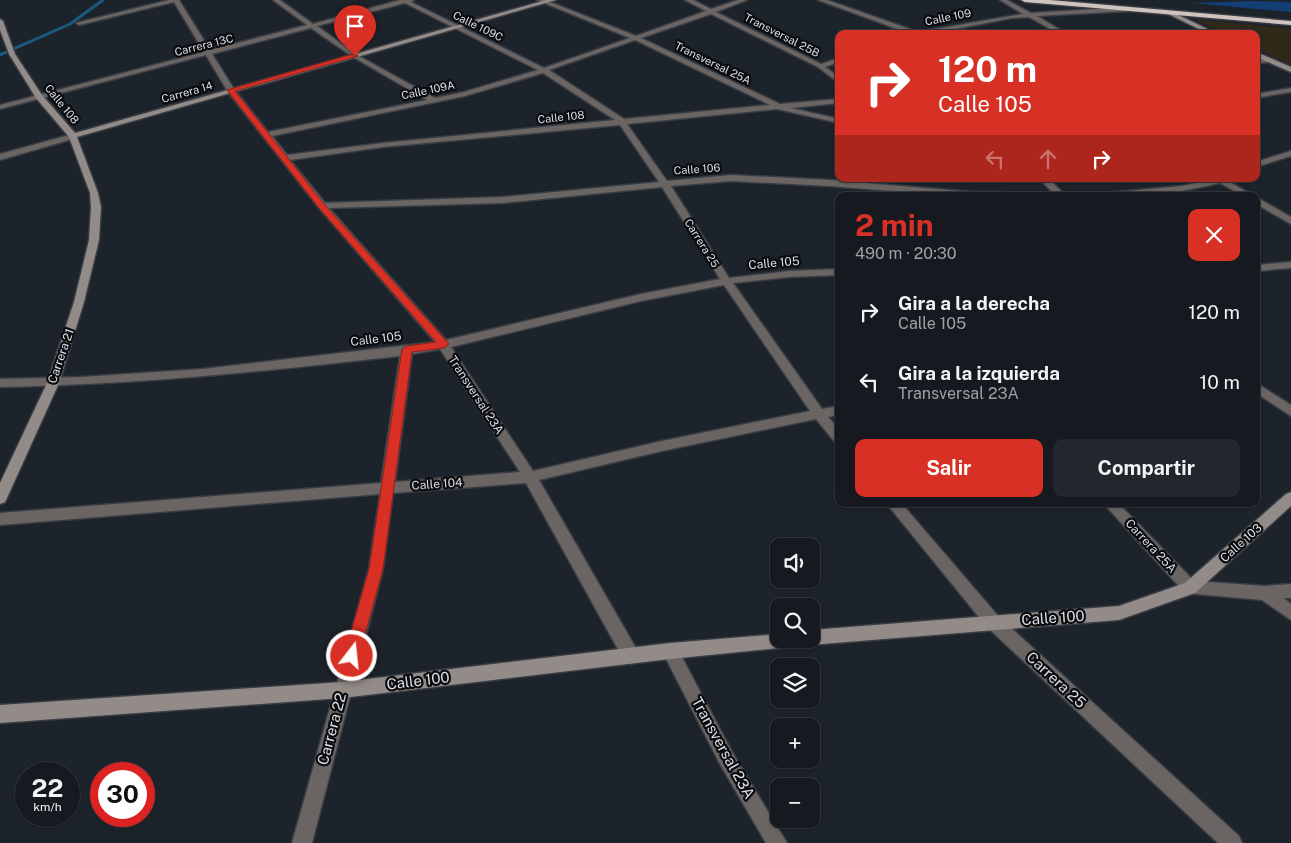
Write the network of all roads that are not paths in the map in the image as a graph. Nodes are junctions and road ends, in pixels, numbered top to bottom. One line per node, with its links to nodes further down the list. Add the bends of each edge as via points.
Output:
1 (176, 0): 17 (street); 26 (street)
2 (276, 0): 18 (street)
3 (688, 0): 12 (street, Transversal 25B)
4 (744, 0): 12 (street, Calle 109A)
5 (821, 0): 20 (street)
6 (1003, 0): 14 (street)
7 (1025, 0): 11 (highway)
8 (1087, 0): 15 (highway)
9 (407, 1): 18 (street, Carrera 13C); 19 (street, Calle 109C)
10 (546, 1): 19 (street, Carrera 14); 24 (street, Transversal 25A)
11 (1131, 8): 13 (highway); 14 (street, Calle 109)
12 (714, 11): 24 (street, Calle 109A); 32 (street, Transversal 25B)
13 (1168, 12): 15 (highway); 23 (street)
14 (1028, 16): 21 (street, Calle 109); 22 (street)
15 (1290, 18)
16 (0, 21): 25 (street, Calle 108)
17 (79, 23)
18 (314, 27): 26 (street, Carrera 13C); 27 (street)
19 (457, 27): 27 (street, Carrera 14); 33 (street, Calle 109C)
20 (907, 30)
21 (938, 30)
22 (1056, 30)
23 (1206, 30)
24 (636, 38): 33 (street, Calle 109A); 43 (street, Transversal 25A)
25 (4, 40): 39 (street, Calle 108)
26 (208, 54): 36 (street); 39 (street, Carrera 13C)
27 (355, 56): 36 (street, Carrera 14); 40 (street)
28 (1260, 56): 30 (street)
29 (835, 61): 32 (street)
30 (1272, 61): 31 (street); 34 (street)
31 (1260, 62)
32 (820, 66): 35 (street, Transversal 25B)
33 (544, 70): 40 (street, Calle 109A, via 466,94); 45 (street, Carrera 25)
34 (1291, 70)
35 (835, 78)
36 (231, 90): 46 (street); 47 (street, Carrera 14)
37 (1291, 90): 38 (street)
38 (1260, 95)
39 (39, 96): 42 (street, Carrera 13C); 47 (street, Calle 108)
40 (433, 100): 46 (street, Calle 109A)
41 (835, 101): 43 (street, Calle 108)
42 (0, 107)
43 (780, 108): 44 (street); 45 (street, Calle 108)
44 (835, 119)
45 (621, 121): 50 (street, Calle 108); 55 (street, Carrera 25)
46 (267, 135): 50 (street, Transversal 23A)
47 (73, 136): 49 (street, Carrera 14); 62 (street, Calle 108)
48 (1291, 153): 51 (street)
49 (0, 157)
50 (285, 158): 61 (street, Transversal 23A)
51 (1260, 164)
52 (1047, 182): 57 (street)
53 (1210, 182): 58 (street)
54 (1227, 182): 59 (street)
55 (664, 183): 56 (street, Calle 106, via 731,178); 61 (street, Calle 106, via 502,200); 67 (street, Carrera 25)
56 (934, 192)
57 (1057, 192)
58 (1149, 192)
59 (1243, 192)
60 (1260, 202): 63 (street)
61 (322, 206): 68 (street, Transversal 23A)
62 (96, 207): 70 (street, Carrera 21, via 92,249 79,302)
63 (1291, 221)
64 (1291, 265): 65 (street)
65 (1260, 268)
66 (835, 272): 67 (street, Calle 105)
67 (726, 281): 68 (street, Calle 105); 75 (street, Carrera 25)
68 (444, 344): 69 (street, Calle 105); 77 (street, Transversal 23A)
69 (407, 349): 70 (street, Calle 105, via 246,369); 78 (street, Carrera 22)
70 (53, 382): 71 (street, Calle 105); 79 (street, Carrera 21)
71 (0, 383)
72 (1260, 391): 74 (street)
73 (835, 411): 75 (street, Calle 104)
74 (1291, 411)
75 (818, 413): 76 (street, Carrera 25); 77 (street, Calle 104)
76 (835, 433)
77 (530, 477): 78 (street, Calle 104); 92 (street, Transversal 23A)
78 (389, 488): 83 (street, Calle 104); 93 (street, Carrera 22, via 376,569)
79 (0, 498)
80 (1291, 498): 84 (street, Calle 103)
81 (897, 507): 88 (street, Carrera 25)
82 (1115, 507): 84 (street, Carrera 25A)
83 (0, 519)
84 (1190, 588): 86 (street, Calle 100); 88 (street, Calle 100, via 1119,613)
85 (1291, 592): 86 (street, Calle 100)
86 (1265, 593): 87 (street)
87 (1291, 613)
88 (993, 622): 89 (street, Calle 100); 97 (street, Carrera 25)
89 (820, 637)
90 (770, 642): 91 (street, Calle 100)
91 (670, 651): 92 (street, Calle 100); 96 (street, Transversal 23A, via 726,758)
92 (631, 656): 93 (street, Calle 100)
93 (342, 690): 94 (street, Calle 100); 95 (street, Carrera 22)
94 (0, 714)
95 (302, 843)
96 (777, 843)
97 (1232, 843)

